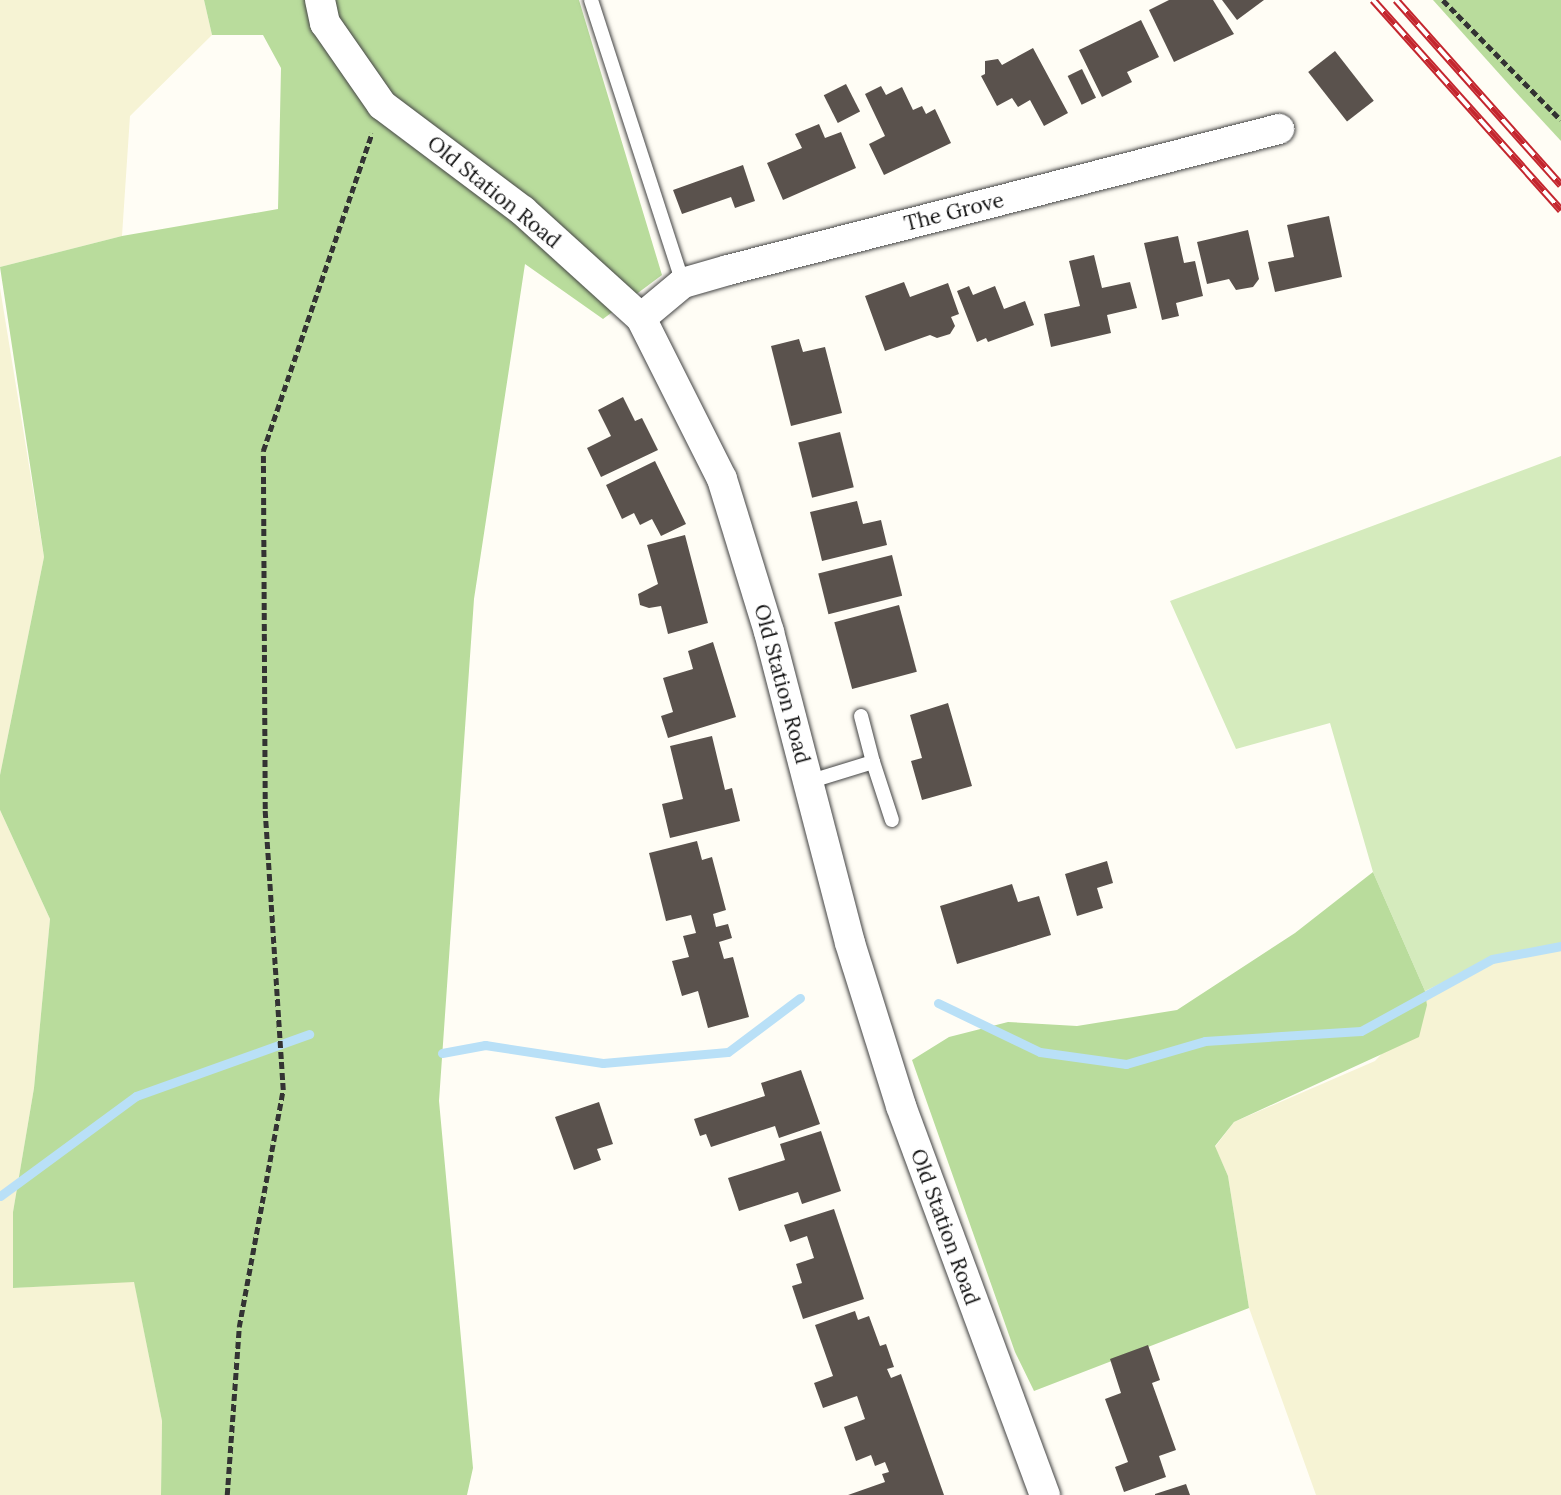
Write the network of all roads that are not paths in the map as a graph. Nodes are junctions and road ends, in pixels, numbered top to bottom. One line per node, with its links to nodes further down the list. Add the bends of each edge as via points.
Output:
1 (320, 0): 5 (street, Old Station Road, via 325,23 382,105 523,212)
2 (591, 0): 4 (lane)
3 (1279, 130): 4 (street, The Grove)
4 (683, 283): 5 (street, The Grove)
5 (640, 318): 8 (street, Old Station Road, via 722,479)
6 (861, 716): 7 (lane)
7 (873, 762): 8 (lane); 9 (lane)
8 (808, 782): 10 (street, Old Station Road, via 850,943 901,1106)
9 (892, 820)
10 (1045, 1495)

